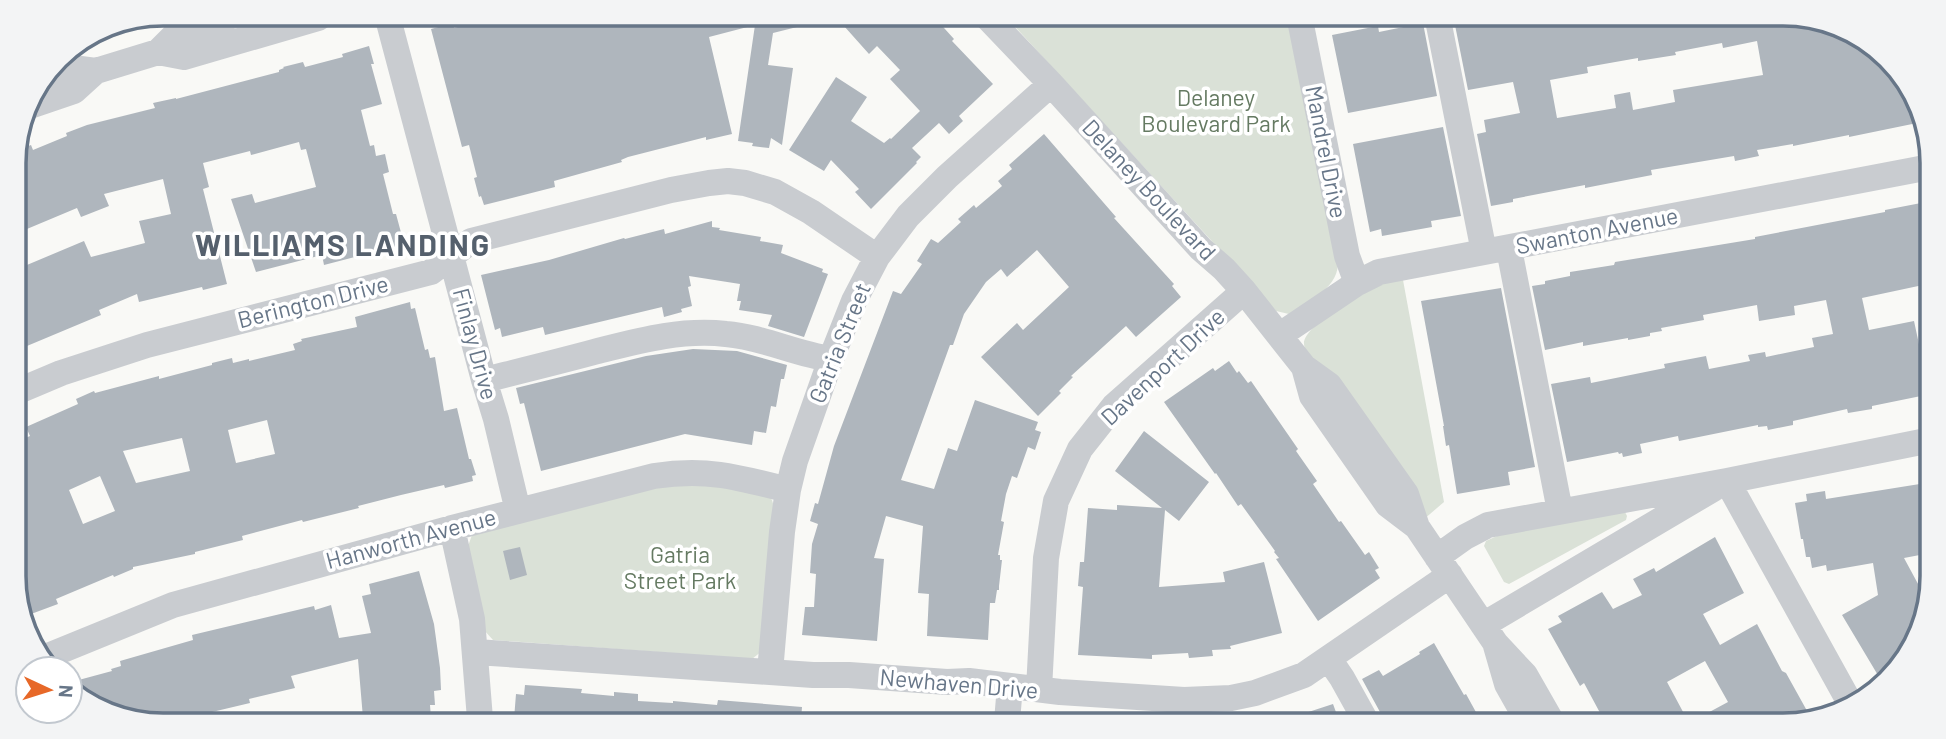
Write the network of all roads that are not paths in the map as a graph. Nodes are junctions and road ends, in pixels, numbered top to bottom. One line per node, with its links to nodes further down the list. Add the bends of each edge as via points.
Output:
1 (996, 26): 10 (street, Delaney Boulevard)
2 (1301, 26): 16 (street, Mandrel Drive, via 1347,256)
3 (1440, 26): 13 (street)
4 (196, 27): 7 (street, via 177,33)
5 (287, 27): 7 (street, via 184,57)
6 (390, 27): 14 (street, Finlay Drive)
7 (158, 52): 9 (street)
8 (65, 67): 9 (street)
9 (96, 71): 11 (street, via 74,91)
10 (1051, 84): 15 (street, Gatria Street, via 947,177); 17 (street, Delaney Boulevard)
11 (40, 102)
12 (1920, 169): 13 (street, Swanton Avenue)
13 (1496, 250): 16 (street, Swanton Avenue, via 1379,272); 27 (street)
14 (452, 257): 15 (street, Berington Drive, via 471,241 689,186 729,181 783,196); 20 (street, Finlay Drive); 21 (street, Berington Drive, via 431,272 147,345)
15 (877, 257): 19 (street, Gatria Street)
16 (1357, 283): 18 (street, Swanton Avenue)
17 (1244, 290): 18 (street, Delaney Boulevard); 37 (street, Davenport Drive, via 1114,406 1080,449 1056,500 1048,546)
18 (1280, 335): 30 (street, Delaney Boulevard, via 1304,367 1312,396 1388,505 1416,527)
19 (831, 359): 20 (street, via 744,336 689,332); 24 (street, Gatria Street)
20 (484, 380): 26 (street, Finlay Drive)
21 (26, 389)
22 (1920, 442): 23 (street, Newhaven Drive)
23 (1727, 481): 25 (street, Newhaven Drive); 28 (street); 38 (street)
24 (788, 490): 26 (street, Hanworth Avenue, via 722,474 675,473); 35 (street, Gatria Street)
25 (1638, 496): 27 (street, Newhaven Drive); 28 (street)
26 (519, 511): 29 (street, Hanworth Avenue)
27 (1560, 511): 30 (street, Newhaven Drive, via 1488,524 1465,537)
28 (1651, 526): 31 (street)
29 (452, 528): 32 (street); 33 (street, Hanworth Avenue, via 173,605)
30 (1444, 566): 31 (street, Delaney Boulevard); 34 (street, Newhaven Drive)
31 (1489, 635): 41 (street, Delaney Boulevard); 42 (street, Delaney Boulevard, via 1525,675)
32 (476, 652): 35 (street, Newhaven Drive); 43 (street)
33 (51, 655)
34 (1329, 659): 37 (street, Newhaven Drive, via 1304,675 1231,698 1184,700); 40 (street)
35 (770, 672): 36 (street, Newhaven Drive)
36 (1010, 686): 37 (street, Newhaven Drive); 39 (street)
37 (1039, 690)
38 (1846, 696)
39 (1008, 712)
40 (1361, 712)
41 (1522, 712)
42 (1546, 712)
43 (480, 713)

